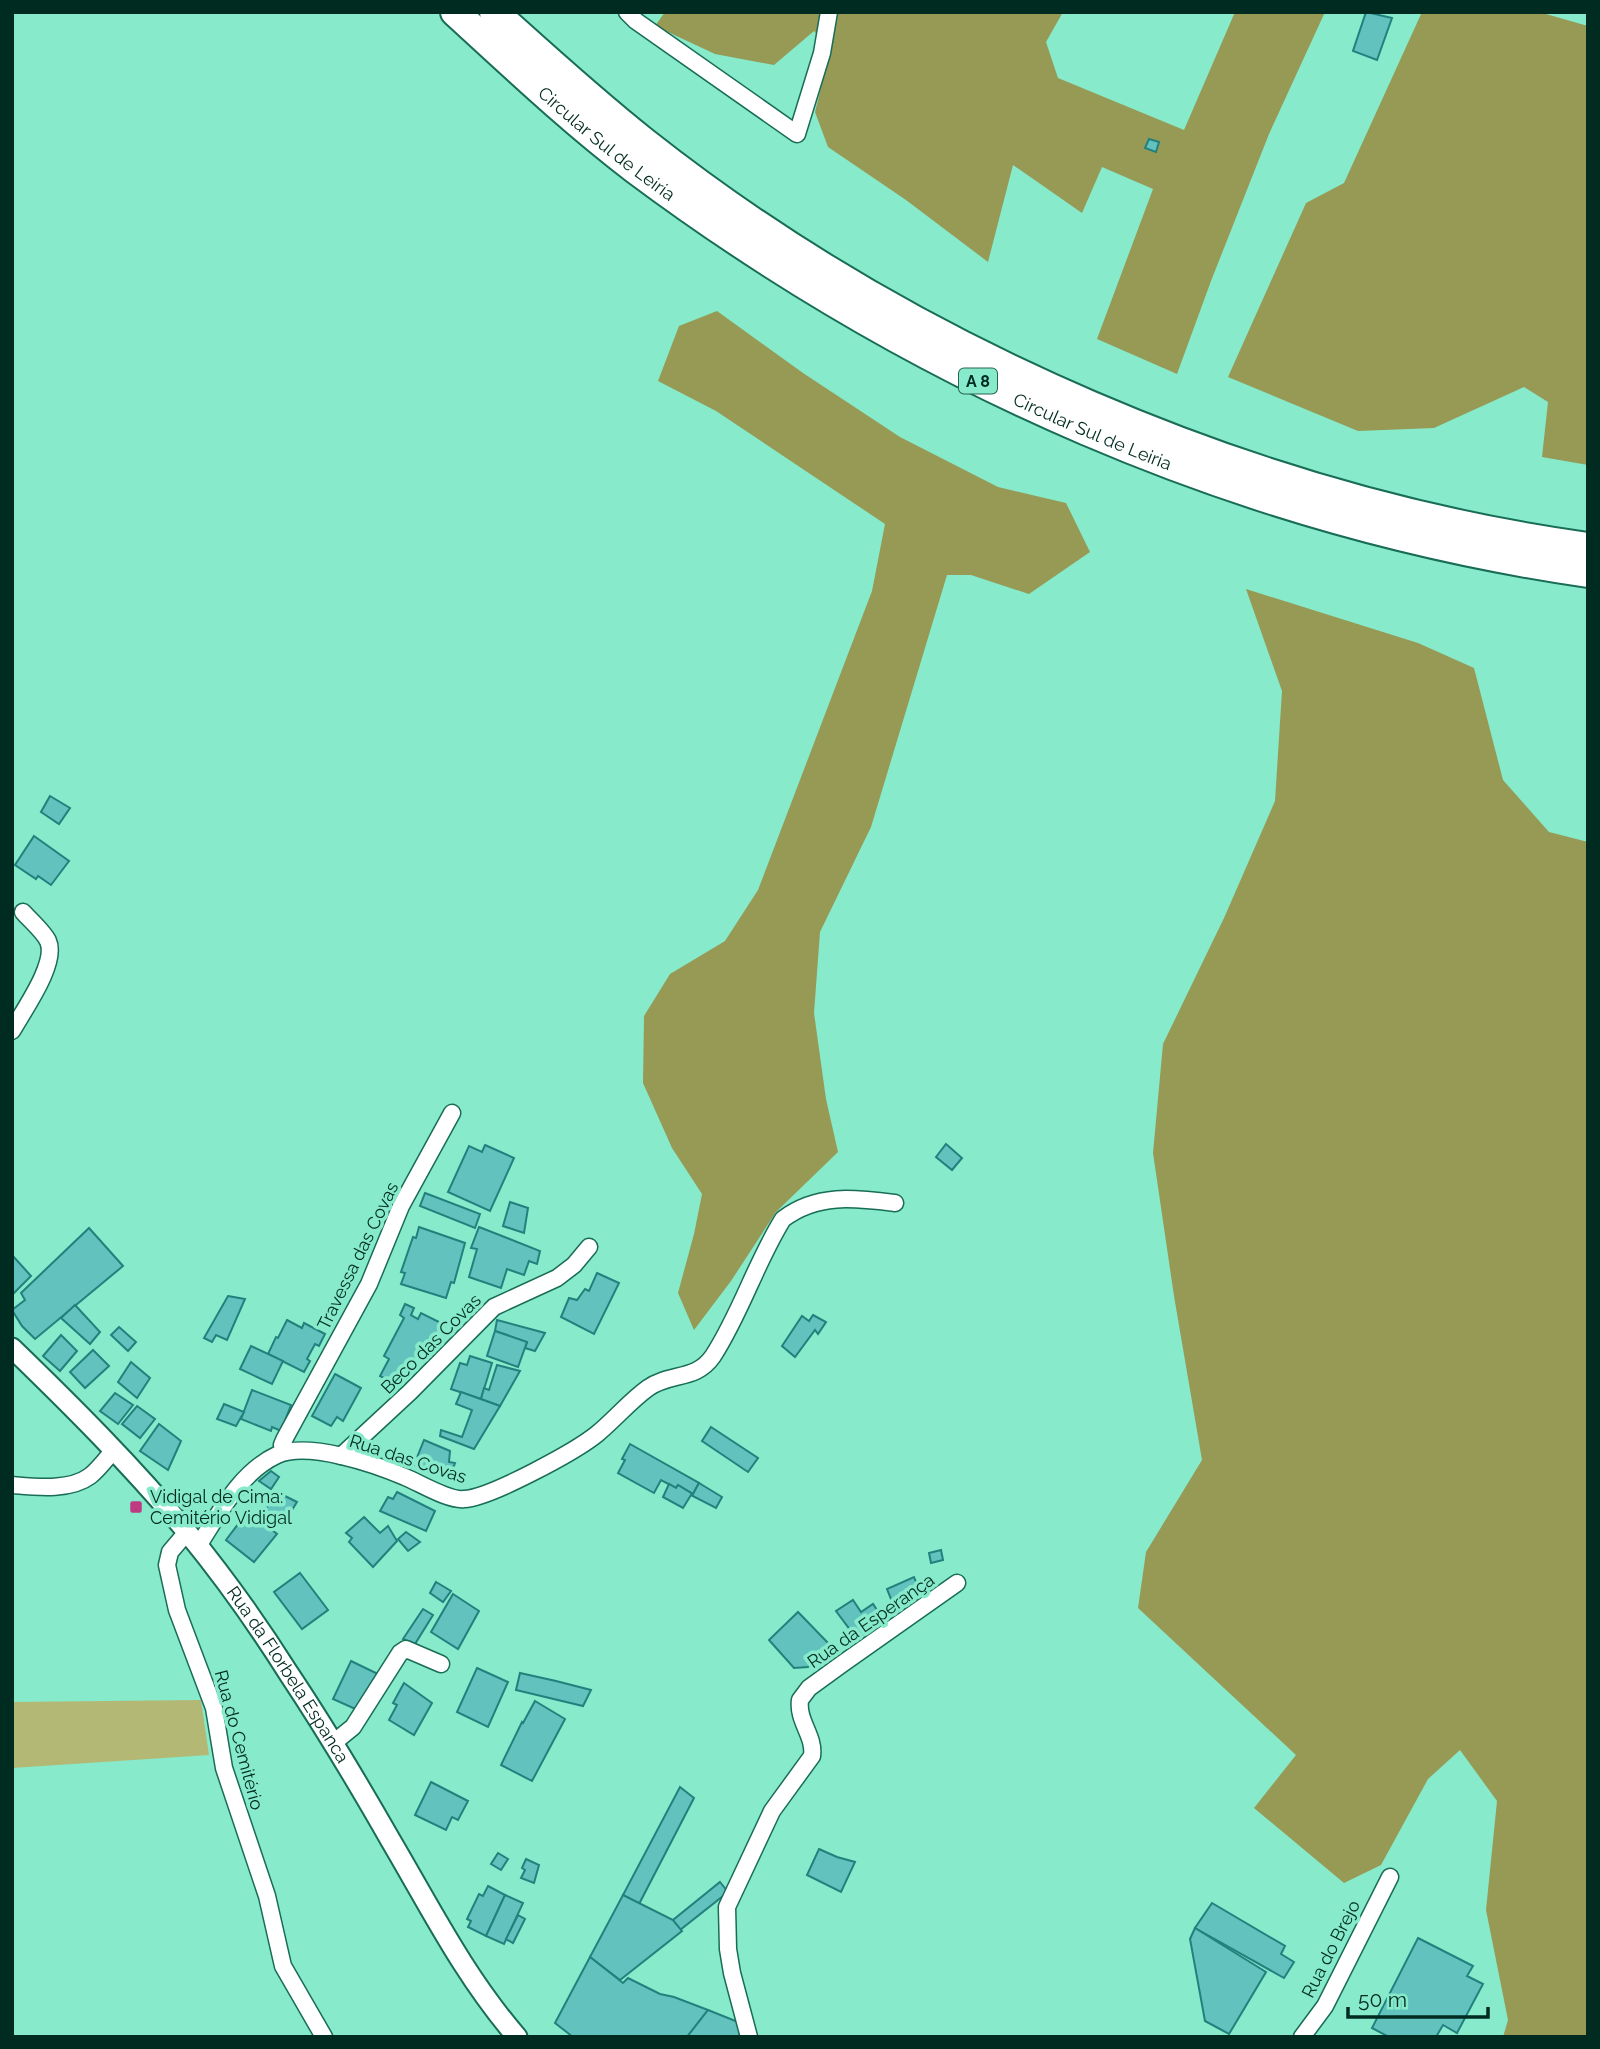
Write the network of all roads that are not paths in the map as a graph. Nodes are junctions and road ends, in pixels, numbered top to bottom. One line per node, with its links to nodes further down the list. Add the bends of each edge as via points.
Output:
1 (455, 12): 6 (highway, Circular Sul de Leiria / A 8, via 587,130 716,227 807,288 964,375 1142,454 1288,506 1481,555)
2 (494, 12): 5 (highway, Circular Sul de Leiria / A 8, via 645,143 752,220 843,279 973,351 1167,437 1280,477 1479,528)
3 (627, 12): 4 (street, via 797,134 822,53)
4 (829, 12)
5 (1588, 547)
6 (1588, 573)
7 (23, 912): 8 (street, via 46,936 51,954)
8 (12, 1031)
9 (452, 1113): 14 (street, Travessa das Covas, via 401,1206 369,1284 285,1438)
10 (895, 1203): 15 (street, Rua das Covas, via 824,1200 798,1208 783,1219 712,1357 691,1375 667,1378 648,1388 596,1435 526,1476 463,1500)
11 (589, 1247): 15 (street, Beco das Covas, via 557,1278 494,1307)
12 (12, 1348): 13 (street, Rua da Florbela Espanca)
13 (113, 1451): 16 (street, via 94,1473 77,1483); 17 (street, Rua da Florbela Espanca)
14 (285, 1452): 15 (street, Rua das Covas); 17 (street, via 250,1474)
15 (341, 1456)
16 (12, 1485)
17 (192, 1539): 20 (street, Rua da Florbela Espanca, via 270,1645); 22 (street, Rua do Cemitério, via 170,1552 167,1565 177,1610 214,1708 224,1768 267,1896 283,1966)
18 (957, 1584): 24 (street, Rua da Esperança, via 809,1688 800,1700 812,1756 772,1811 727,1907 732,1973)
19 (442, 1664): 20 (street, via 406,1649 400,1653 353,1727)
20 (332, 1744): 23 (street, Rua da Florbela Espanca, via 466,1969)
21 (1390, 1877): 25 (street, Rua do Brejo, via 1325,2006)
22 (324, 2037)
23 (517, 2037)
24 (749, 2037)
25 (1302, 2037)

